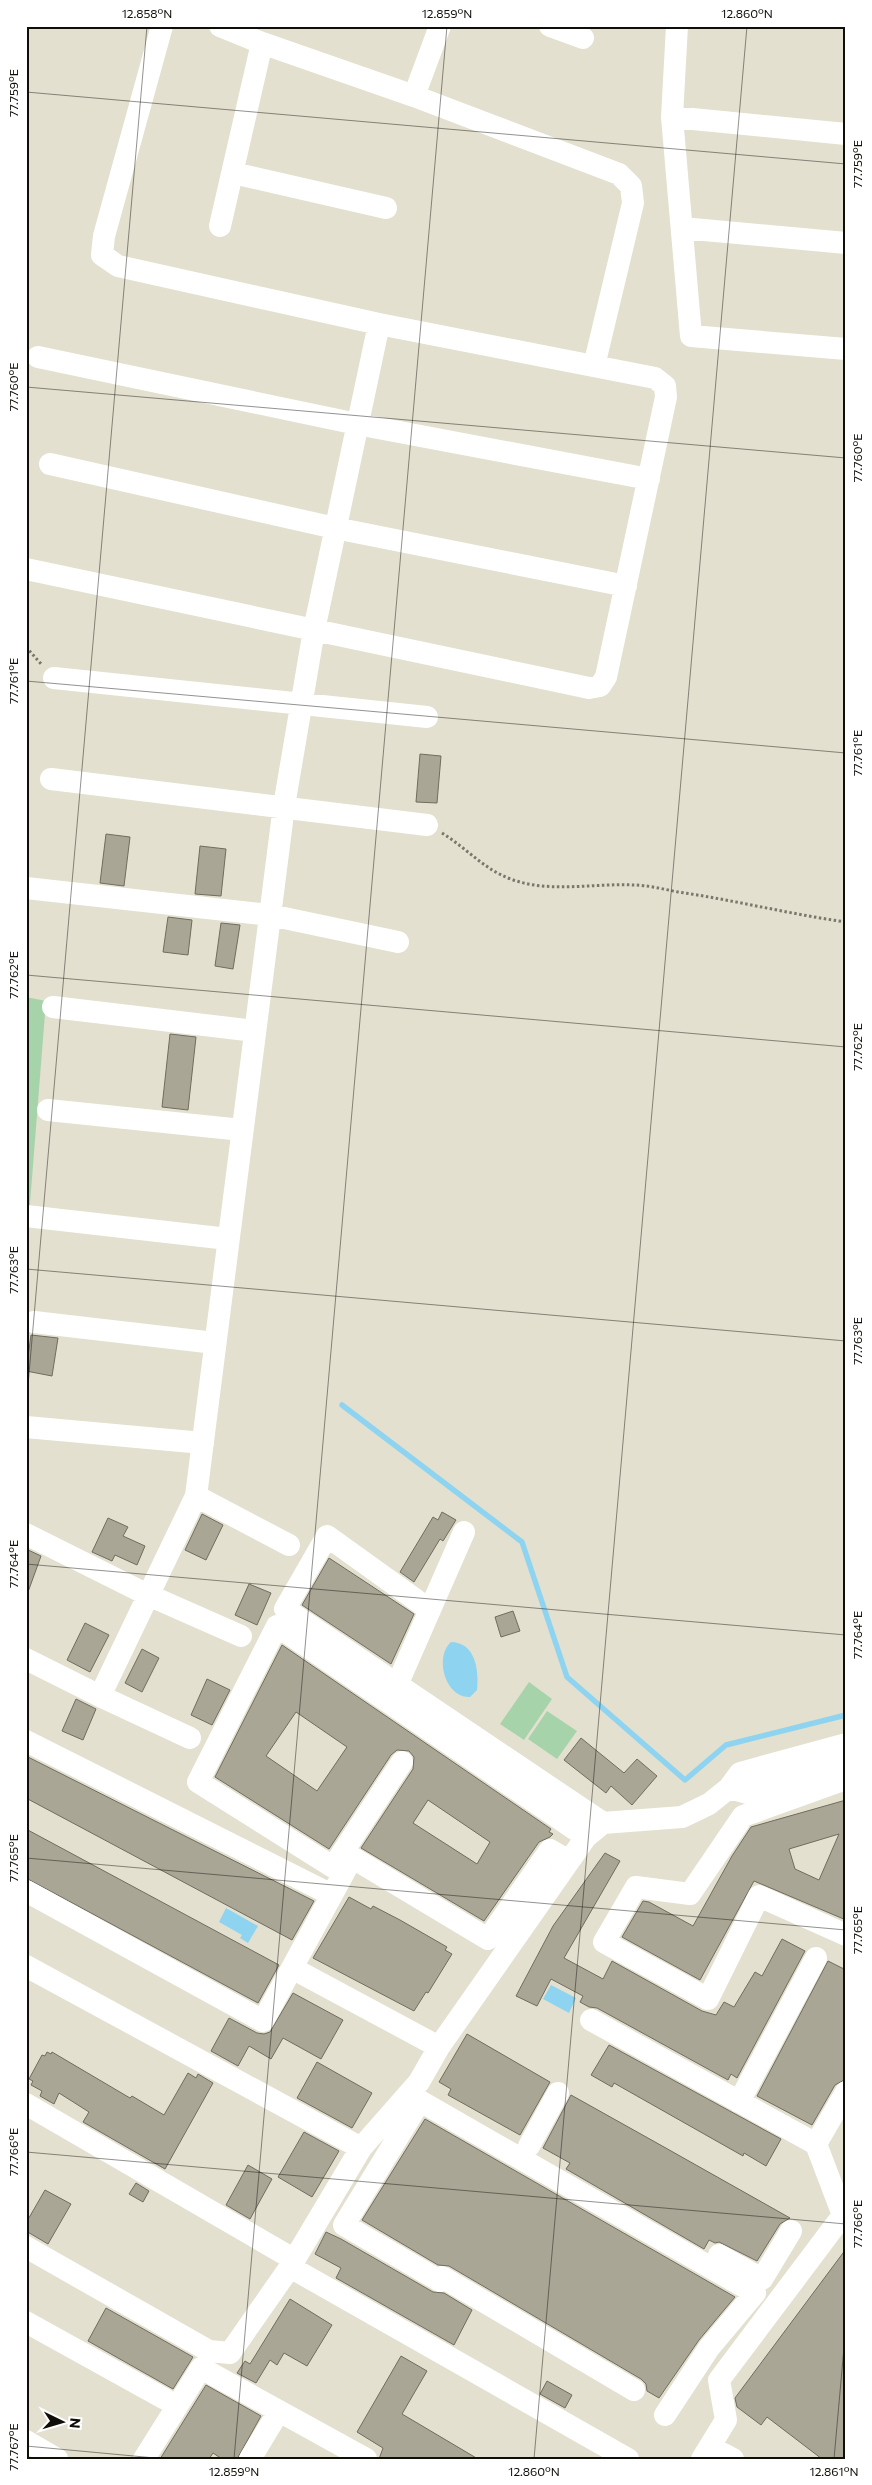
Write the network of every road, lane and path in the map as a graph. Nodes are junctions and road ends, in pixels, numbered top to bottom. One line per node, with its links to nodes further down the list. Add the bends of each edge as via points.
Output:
1 (162, 26): 16 (street, via 104,236 102,255 118,266)
2 (220, 26): 7 (street)
3 (440, 26): 8 (street)
4 (550, 26): 6 (street)
5 (678, 26): 9 (street)
6 (583, 38)
7 (262, 43): 8 (street); 11 (street)
8 (414, 96): 19 (street, via 619,174 631,186 633,203)
9 (672, 117): 10 (street); 14 (street)
10 (846, 134)
11 (233, 173): 12 (street); 13 (street)
12 (386, 208)
13 (220, 226)
14 (682, 228): 15 (street); 17 (street, via 691,336)
15 (846, 243)
16 (379, 324): 19 (street); 20 (street)
17 (846, 349)
18 (38, 357): 20 (street)
19 (594, 366): 22 (street, via 655,378 665,386 666,397)
20 (357, 424): 22 (street); 23 (street)
21 (50, 464): 23 (street)
22 (649, 478): 25 (street)
23 (335, 528): 25 (street); 26 (street)
24 (26, 569): 26 (street)
25 (626, 586): 26 (street, via 606,677 600,686 590,688)
26 (314, 630): 28 (street)
27 (54, 678): 28 (street)
28 (300, 705): 29 (street); 31 (street)
29 (427, 717)
30 (51, 779): 31 (street)
31 (284, 806): 32 (street); 34 (street)
32 (427, 825): 35 (path, via 449,837 481,864 528,884 570,887 633,885)
33 (26, 888): 34 (street)
34 (270, 915): 36 (street); 38 (street)
35 (846, 922)
36 (398, 942)
37 (53, 1007): 38 (street)
38 (255, 1031): 40 (street)
39 (48, 1110): 40 (street)
40 (242, 1130): 42 (street)
41 (26, 1216): 42 (street)
42 (228, 1240): 44 (street)
43 (34, 1322): 44 (street)
44 (215, 1343): 46 (street)
45 (26, 1427): 46 (street)
46 (202, 1443): 47 (street)
47 (196, 1496): 50 (street); 51 (street)
48 (464, 1532): 52 (street)
49 (26, 1534): 51 (street)
50 (289, 1545)
51 (148, 1595): 53 (street); 56 (street)
52 (430, 1610): 55 (street); 55 (street, via 327,1536 285,1609)
53 (241, 1636)
54 (26, 1659): 56 (street)
55 (397, 1685): 64 (street)
56 (100, 1696): 57 (street)
57 (190, 1738)
58 (26, 1741): 69 (street)
59 (846, 1744): 63 (street, via 740,1773)
60 (402, 1762): 66 (street)
61 (846, 1764): 63 (street, via 747,1793)
62 (846, 1779): 70 (street, via 743,1816 690,1894 636,1887 604,1942 708,1999 759,1896)
63 (729, 1788): 64 (street, via 709,1804 682,1817)
64 (603, 1823): 65 (street)
65 (586, 1837): 66 (street, via 276,1626 198,1782 333,1867); 67 (street)
66 (348, 1855): 67 (street, via 488,1939 550,1850); 69 (street)
67 (569, 1861): 75 (street)
68 (26, 1891): 73 (street, via 263,2021)
69 (332, 1895): 73 (street)
70 (846, 1935)
71 (816, 1958): 79 (street)
72 (26, 1966): 83 (street)
73 (292, 1968): 75 (street)
74 (591, 2020): 79 (street)
75 (438, 2047): 76 (street)
76 (419, 2082): 82 (street); 83 (street)
77 (846, 2092): 81 (street)
78 (558, 2093): 82 (street)
79 (739, 2102): 81 (street)
80 (26, 2104): 87 (street)
81 (816, 2144): 84 (street)
82 (528, 2146): 85 (street, via 762,2279)
83 (361, 2148): 87 (street)
84 (845, 2215): 95 (street, via 719,2380 726,2420)
85 (791, 2231)
86 (26, 2247): 87 (street, via 209,2351 230,2352)
87 (293, 2264): 94 (street)
88 (26, 2322): 90 (street)
89 (634, 2390): 92 (street, via 442,2277 440,2281 344,2225 420,2101 755,2293 709,2348)
90 (165, 2399)
91 (279, 2411): 97 (street, via 201,2368); 98 (street); 99 (street)
92 (664, 2415)
93 (26, 2441): 96 (street)
94 (595, 2451): 100 (street)
95 (706, 2453): 101 (street)
96 (57, 2459)
97 (144, 2459)
98 (250, 2459)
99 (366, 2459)
100 (628, 2459)
101 (733, 2459)

